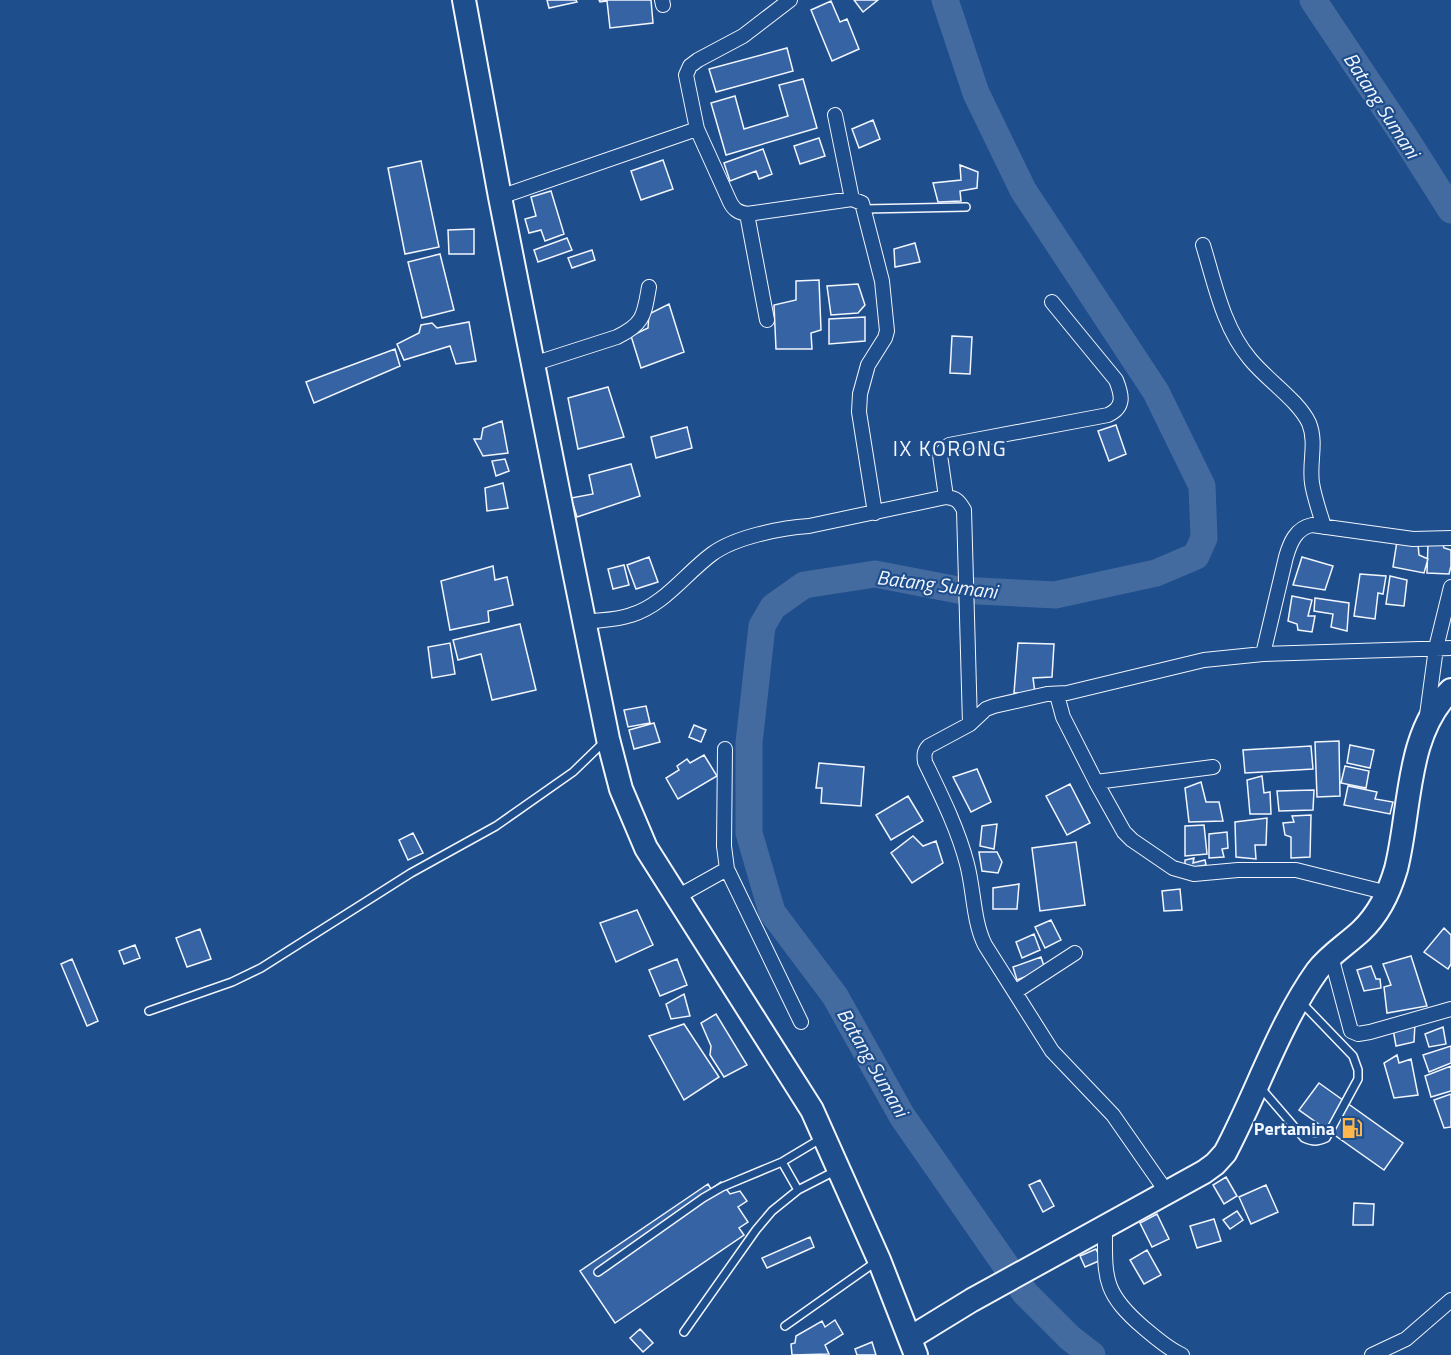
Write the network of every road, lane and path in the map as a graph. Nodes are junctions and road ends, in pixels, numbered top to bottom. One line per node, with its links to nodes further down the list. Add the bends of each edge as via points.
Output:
1 (464, 0): 5 (highway)
2 (790, 0): 4 (street, via 743,36 690,66 686,75)
3 (835, 115): 6 (street)
4 (697, 129): 5 (street); 9 (street, via 734,208)
5 (500, 197): 14 (highway)
6 (852, 199): 8 (street, via 862,203); 9 (street)
7 (966, 207): 8 (lane)
8 (864, 209): 16 (street, via 882,281 887,331 868,365 860,394 859,412)
9 (747, 214): 13 (street)
10 (1203, 245): 17 (street, via 1237,342 1308,422 1314,444 1312,482)
11 (650, 287): 14 (street, via 644,315 629,331)
12 (1052, 302): 15 (street, via 1116,380 1120,390 1117,411 949,445 940,455)
13 (767, 320)
14 (533, 364): 20 (highway)
15 (945, 497): 16 (street); 26 (street, via 954,498 964,510)
16 (875, 513): 20 (street, via 748,537 713,553 659,600 631,615)
17 (1324, 527): 18 (street, via 1413,539); 23 (street, via 1304,527 1291,543)
18 (1451, 538)
19 (1451, 587): 21 (street)
20 (585, 622): 28 (highway)
21 (1436, 648): 22 (street); 23 (street); 27 (street)
22 (1451, 648)
23 (1263, 654): 25 (street, via 1204,660)
24 (1451, 690): 27 (highway)
25 (1057, 695): 26 (street, via 994,706); 31 (street)
26 (970, 724): 37 (street, via 929,746 924,755 967,862 982,938)
27 (1426, 724): 33 (highway)
28 (608, 739): 34 (highway, via 625,797 646,848); 39 (lane, via 573,772 496,826 411,873 261,968)
29 (726, 749): 32 (street)
30 (1213, 767): 31 (street)
31 (1096, 782): 33 (street, via 1129,837 1181,871 1194,874 1296,870)
32 (727, 869): 34 (street); 41 (street)
33 (1388, 893): 36 (highway, via 1377,914)
34 (677, 897): 43 (highway, via 800,1091)
35 (1075, 953): 37 (street)
36 (1331, 956): 38 (highway, via 1317,970); 40 (street, via 1351,1031 1370,1032)
37 (1015, 992): 47 (street, via 1052,1052 1113,1115)
38 (1299, 1000): 42 (highway); 42 (lane, via 1353,1056 1358,1079 1326,1138 1319,1142 1305,1138)
39 (150, 1011)
40 (1450, 1013)
41 (801, 1022)
42 (1258, 1085): 47 (highway, via 1220,1158 1204,1172)
43 (824, 1136): 44 (lane); 45 (highway)
44 (782, 1162): 46 (lane); 50 (lane, via 703,1198)
45 (839, 1168): 46 (lane); 49 (highway)
46 (798, 1191): 53 (lane, via 772,1211 756,1230)
47 (1166, 1191): 48 (highway)
48 (1105, 1226): 54 (highway, via 972,1300); 55 (street, via 1105,1265 1113,1296 1124,1311)
49 (879, 1260): 52 (lane); 54 (highway)
50 (598, 1272)
51 (1451, 1300): 56 (street, via 1406,1339)
52 (785, 1326)
53 (684, 1332)
54 (913, 1346)
55 (1182, 1355)
56 (1372, 1355)

